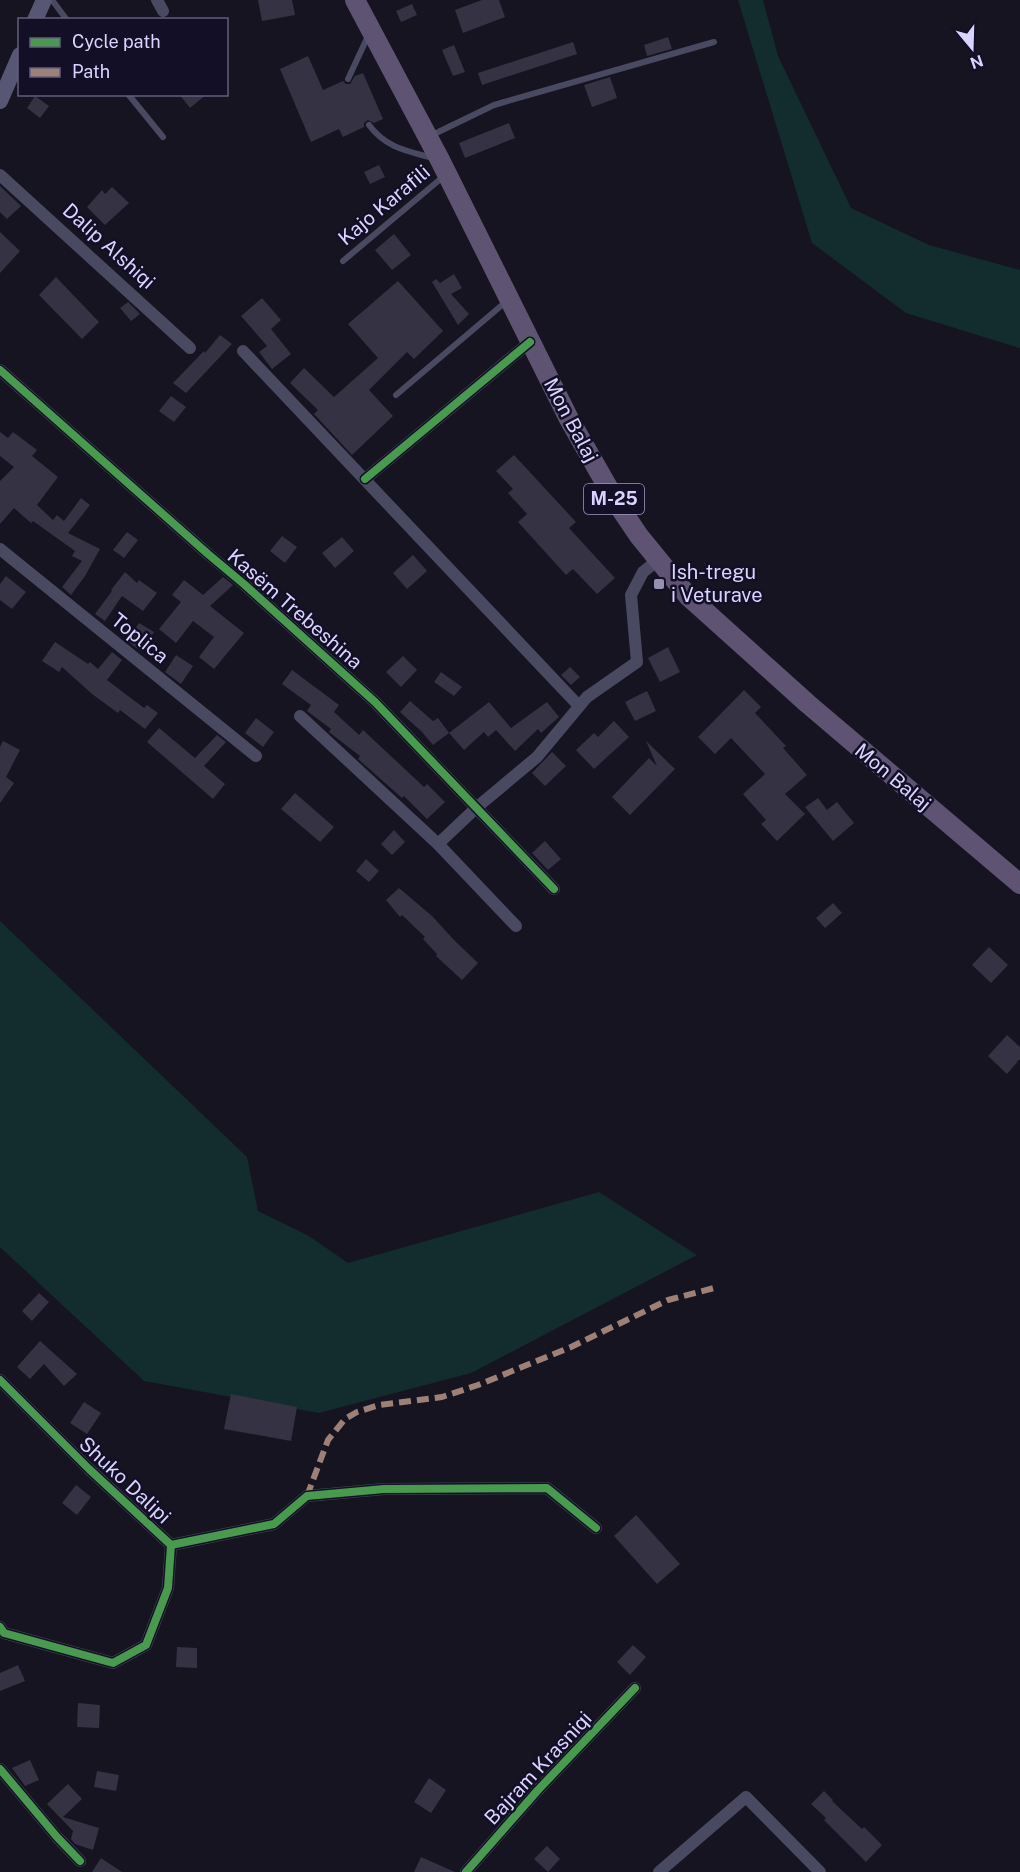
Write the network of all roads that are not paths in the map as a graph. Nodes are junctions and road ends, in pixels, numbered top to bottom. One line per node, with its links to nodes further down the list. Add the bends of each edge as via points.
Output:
1 (44, 0): 4 (street)
2 (52, 0): 5 (lane)
3 (355, 0): 6 (main road, Mon Balaj / M-25)
4 (36, 18)
5 (66, 18)
6 (370, 31): 9 (lane); 14 (main road, Mon Balaj / M-25)
7 (714, 42): 14 (lane, via 494,105)
8 (18, 60): 11 (street)
9 (348, 79)
10 (130, 96): 13 (lane)
11 (0, 101)
12 (369, 125): 15 (lane, via 388,144)
13 (164, 136)
14 (428, 137): 15 (main road, Mon Balaj / M-25)
15 (443, 167): 17 (lane, Kajo Karafili); 18 (main road, Mon Balaj / M-25)
16 (0, 175): 20 (street, Dalip Alshiqi)
17 (343, 261)
18 (508, 300): 19 (main road, Mon Balaj / M-25); 23 (lane)
19 (530, 342): 24 (street); 26 (main road, Mon Balaj / M-25, via 618,506)
20 (190, 348)
21 (243, 351): 24 (street)
22 (0, 370): 30 (street, Kasëm Trebeshina, via 375,702)
23 (396, 395)
24 (365, 479): 27 (street)
25 (0, 549): 29 (street, Toplica)
26 (658, 560): 27 (street, via 643,572 631,595 637,662); 32 (main road, Mon Balaj / M-25, via 688,596 808,704)
27 (579, 706): 30 (street, via 537,757)
28 (300, 716): 31 (street)
29 (256, 756)
30 (477, 808): 31 (street); 33 (street, Kasëm Trebeshina)
31 (438, 844): 34 (street)
32 (1020, 884)
33 (554, 889)
34 (516, 926)
35 (0, 1380): 37 (street, Shuko Dalipi)
36 (596, 1528): 37 (street, via 547,1488 384,1489 307,1496 274,1524)
37 (171, 1545): 38 (street, Shuko Dalipi, via 168,1588 146,1645 113,1663 4,1633)
38 (0, 1627)
39 (635, 1688): 42 (street, Bajram Krasniqi)
40 (0, 1769): 41 (street)
41 (80, 1861)
42 (466, 1872)
43 (658, 1872): 44 (street, via 746,1797)
44 (820, 1872)

